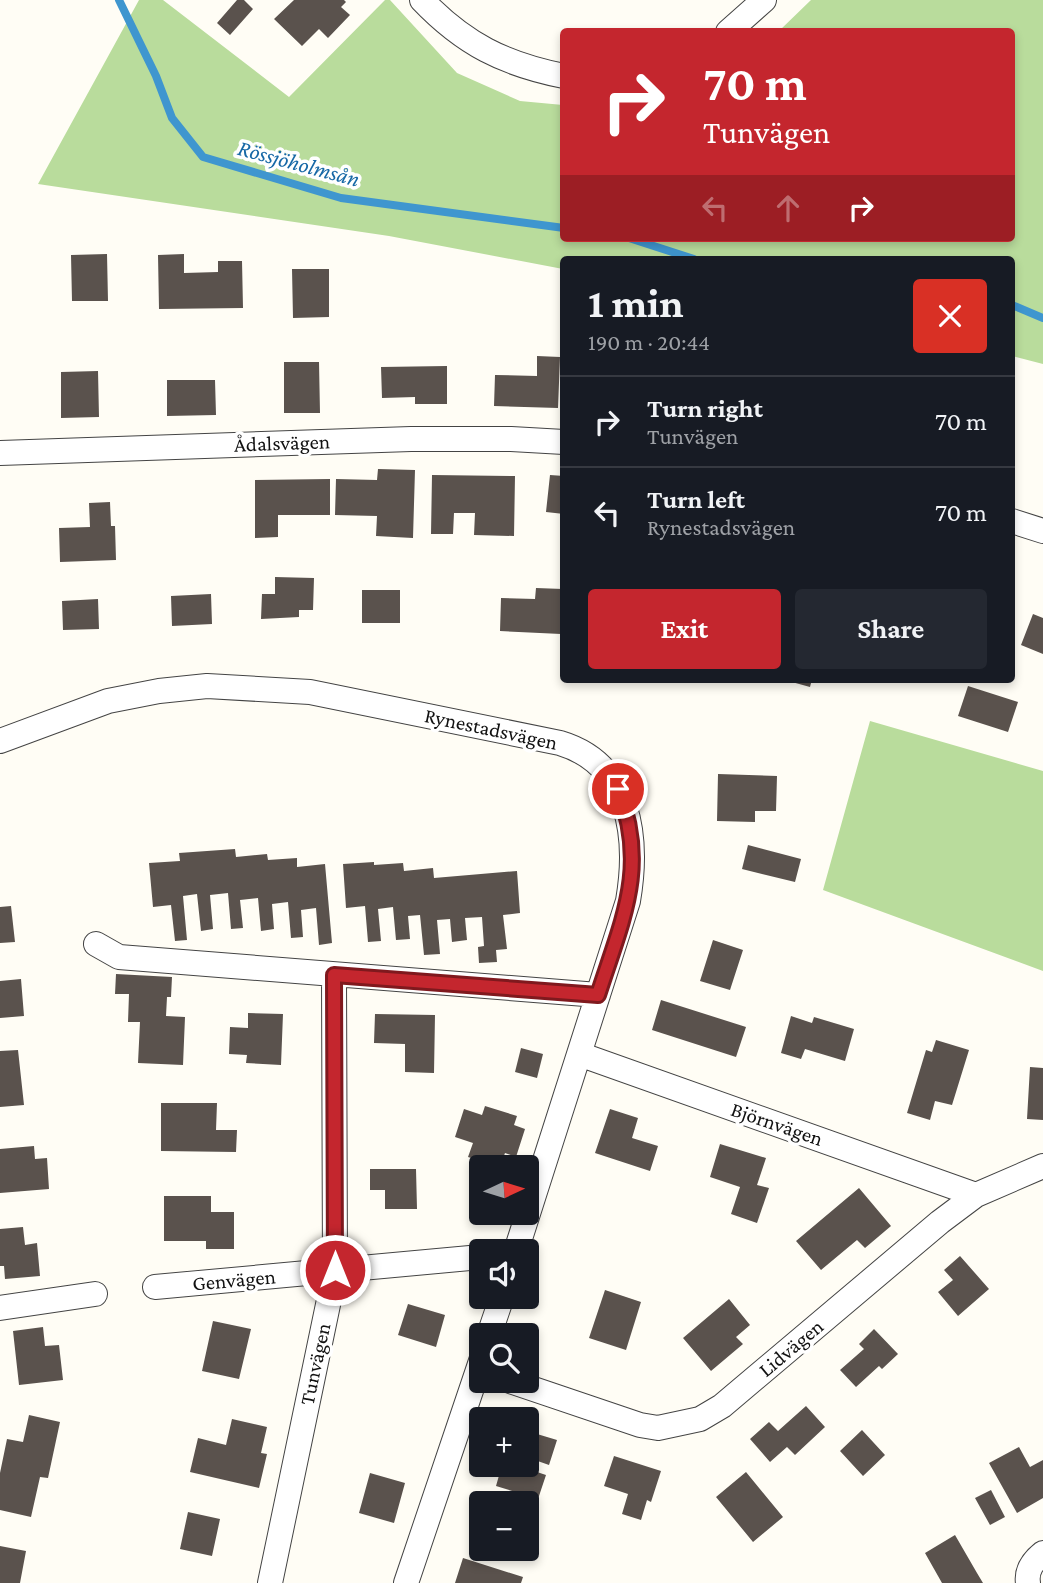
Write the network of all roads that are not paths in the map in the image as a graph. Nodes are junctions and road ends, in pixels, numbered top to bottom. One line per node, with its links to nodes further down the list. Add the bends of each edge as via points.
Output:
1 (422, 0): 4 (street, via 457,33 494,56)
2 (764, 0): 3 (street)
3 (732, 28)
4 (560, 75)
5 (560, 442): 6 (street, Ådalsvägen, via 411,439)
6 (0, 453)
7 (1015, 522): 8 (street)
8 (1043, 531)
9 (0, 741): 12 (street, Rynestadsvägen, via 108,701 207,687 310,692 570,746 608,773 624,804 632,837 628,901)
10 (96, 944): 11 (street, via 119,957)
11 (334, 975): 12 (street); 18 (street, Tunvägen)
12 (598, 995): 13 (street, Rynestadsvägen)
13 (579, 1054): 15 (street, Björnvägen); 16 (street, Rynestadsvägen)
14 (1043, 1166): 15 (street, Lidvägen)
15 (976, 1195): 22 (street, Lidvägen, via 722,1406 700,1419 649,1427)
16 (520, 1239)
17 (469, 1258): 18 (street, Genvägen)
18 (335, 1270): 19 (street, Genvägen); 25 (street, Tunvägen)
19 (155, 1287)
20 (95, 1294): 21 (street)
21 (0, 1308)
22 (539, 1391)
23 (471, 1393): 26 (street)
24 (1043, 1553): 27 (street, via 1028,1571)
25 (270, 1583)
26 (406, 1583)
27 (1028, 1583)

